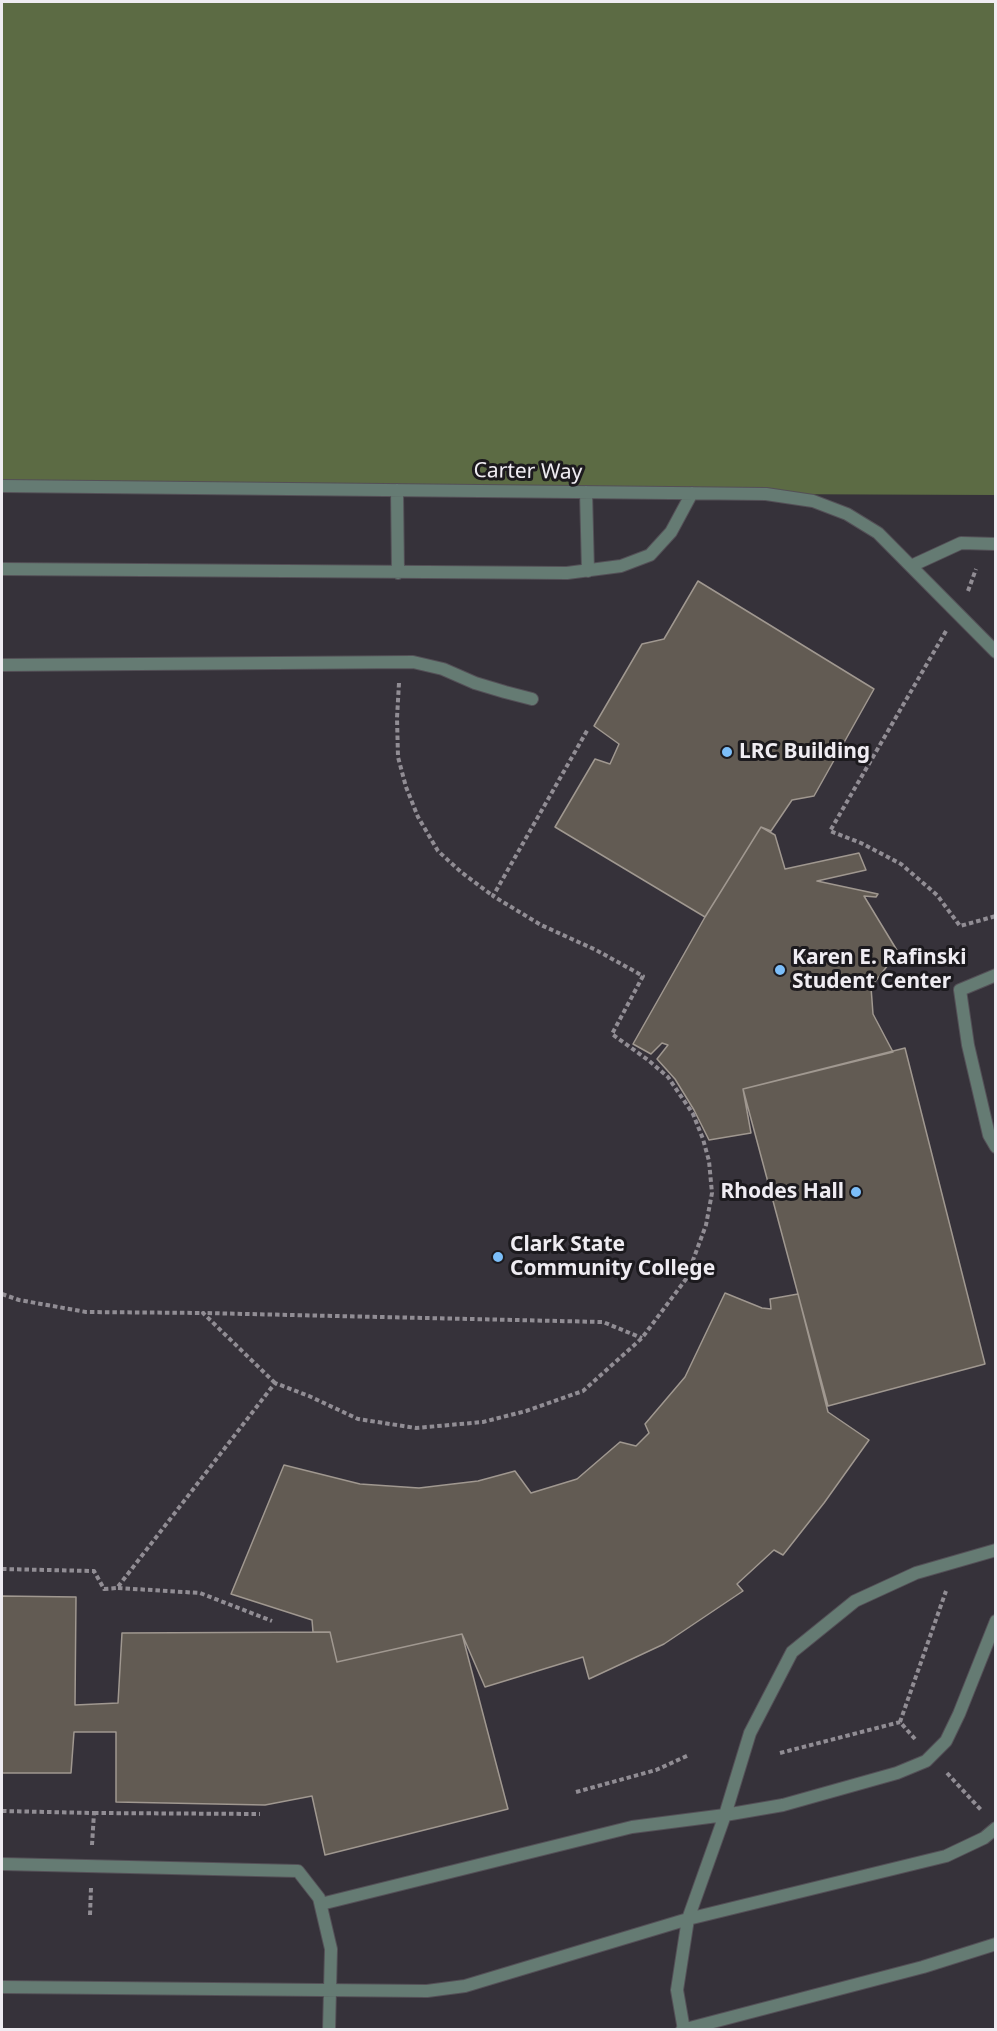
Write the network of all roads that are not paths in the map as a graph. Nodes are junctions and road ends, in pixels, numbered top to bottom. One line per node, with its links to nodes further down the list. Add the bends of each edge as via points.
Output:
1 (2, 486): 2 (lane, Carter Way)
2 (397, 490): 3 (lane, Carter Way); 9 (lane)
3 (586, 492): 4 (lane, Carter Way); 8 (lane)
4 (692, 493): 6 (lane, Carter Way, via 766,494 813,501 848,514 878,532); 8 (lane, via 671,532 650,555 621,566)
5 (996, 544): 6 (lane, via 962,543)
6 (911, 566): 10 (lane, Carter Way)
7 (2, 569): 9 (lane)
8 (588, 571): 9 (lane)
9 (398, 573)
10 (996, 652)
11 (2, 665): 12 (lane, via 413,662)
12 (532, 699)
13 (996, 975): 14 (lane, via 960,990 968,1045 989,1135)
14 (996, 1147)
15 (996, 1550): 17 (lane, via 916,1573 855,1602 792,1652 750,1733)
16 (996, 1621): 17 (lane, via 946,1741 926,1761 783,1805)
17 (725, 1815): 20 (lane, via 632,1827); 21 (lane)
18 (996, 1828): 21 (lane, via 946,1856)
19 (2, 1864): 20 (lane, via 298,1871)
20 (321, 1904): 24 (lane, via 330,1948)
21 (688, 1919): 24 (lane, via 465,1986 427,1991); 25 (lane, via 677,1990)
22 (996, 1944): 25 (lane, via 923,1967)
23 (2, 1987): 24 (lane)
24 (330, 1991): 26 (lane)
25 (684, 2029)
26 (329, 2030)

